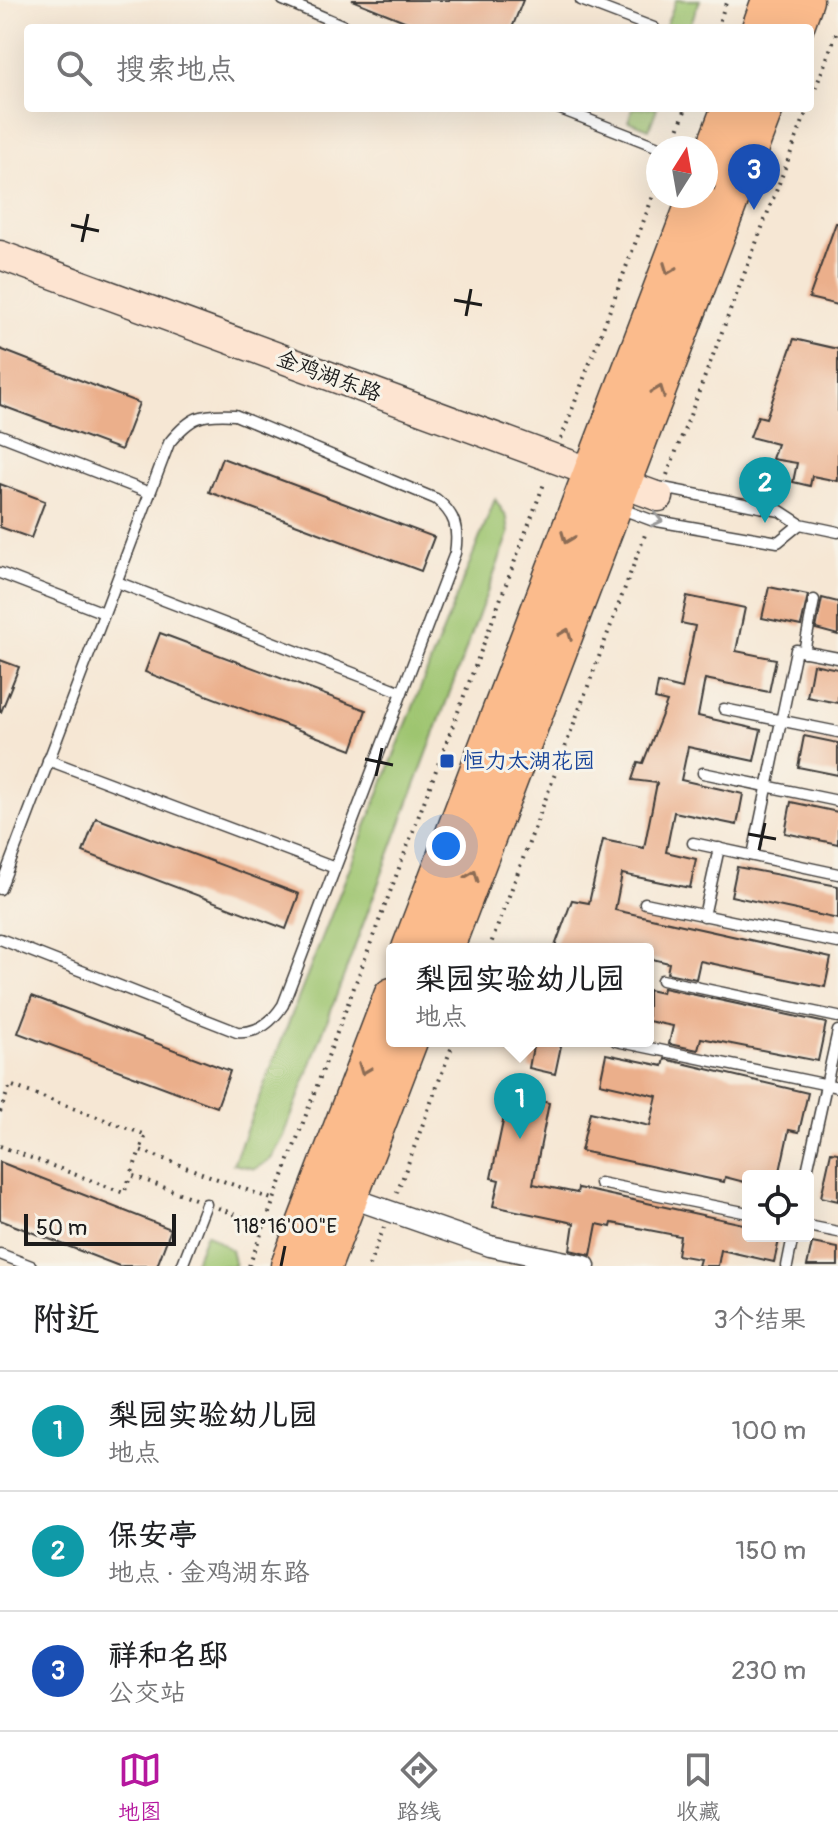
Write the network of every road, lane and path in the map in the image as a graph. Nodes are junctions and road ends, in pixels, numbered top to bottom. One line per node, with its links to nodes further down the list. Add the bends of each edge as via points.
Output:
1 (283, 0): 6 (lane)
2 (581, 0): 7 (lane)
3 (727, 0): 8 (path)
4 (770, 0): 9 (highway)
5 (805, 0): 10 (highway)
6 (340, 24)
7 (644, 24)
8 (718, 24)
9 (761, 24)
10 (796, 24)
11 (838, 29): 12 (path)
12 (814, 92)
13 (568, 112): 19 (lane)
14 (684, 112): 17 (path)
15 (728, 112): 18 (highway)
16 (763, 112): 25 (highway, one-way to 16)
17 (676, 136)
18 (718, 140)
19 (646, 142)
20 (648, 208): 24 (path)
21 (693, 208): 25 (highway, one-way to 25)
22 (0, 255): 24 (street, 金鸡湖东路)
23 (0, 435): 26 (lane)
24 (553, 459): 25 (street, 金鸡湖东路); 71 (path)
25 (605, 487): 27 (street, 金鸡湖东路); 28 (lane, via 662,489 780,511); 28 (lane, one-way to 28, via 651,520 778,542); 53 (highway, one-way to 53); 54 (highway, one-way to 25)
26 (150, 493): 31 (lane); 36 (lane, via 169,443 182,427 200,415 217,414 235,415 436,499 456,523 455,553)
27 (659, 497)
28 (800, 524): 29 (lane)
29 (838, 532)
30 (0, 573): 33 (lane)
31 (117, 582): 33 (lane); 36 (lane)
32 (814, 600): 34 (lane)
33 (104, 613): 40 (lane)
34 (804, 652): 35 (lane); 38 (lane, via 796,650)
35 (838, 658)
36 (402, 692): 47 (lane)
37 (724, 709): 38 (lane)
38 (781, 721): 39 (lane); 42 (lane)
39 (838, 732)
40 (48, 760): 47 (lane); 49 (lane)
41 (703, 773): 42 (lane)
42 (767, 786): 43 (lane); 46 (lane)
43 (838, 801)
44 (693, 843): 45 (lane)
45 (719, 848): 46 (lane); 51 (lane)
46 (753, 855): 48 (lane)
47 (335, 868): 52 (lane, via 283,1005 274,1019 248,1033)
48 (838, 874)
49 (0, 889)
50 (645, 903): 51 (lane)
51 (704, 916): 55 (lane)
52 (0, 939)
53 (413, 943)
54 (447, 943)
55 (838, 943)
56 (662, 980): 58 (lane)
57 (386, 1012): 83 (highway, one-way to 83)
58 (838, 1017)
59 (838, 1031): 63 (lane)
60 (407, 1047): 70 (highway)
61 (452, 1047): 73 (path)
62 (645, 1047): 63 (lane)
63 (832, 1086): 67 (lane)
64 (0, 1111): 66 (path, via 10,1085 146,1135)
65 (0, 1146): 68 (path, via 124,1193)
66 (140, 1150): 68 (path); 71 (path)
67 (808, 1170)
68 (131, 1175): 72 (path)
69 (600, 1183): 74 (lane)
70 (349, 1197): 73 (street); 84 (highway)
71 (274, 1200): 75 (path)
72 (206, 1204): 75 (path); 81 (lane)
73 (389, 1212): 85 (path); 86 (street, via 490,1246)
74 (742, 1212)
75 (264, 1226): 82 (path)
76 (814, 1227): 77 (lane)
77 (838, 1232)
78 (792, 1242): 87 (lane)
79 (0, 1254): 80 (lane)
80 (31, 1266)
81 (182, 1266)
82 (249, 1266)
83 (289, 1266)
84 (323, 1266)
85 (369, 1266)
86 (585, 1266)
87 (787, 1266)

